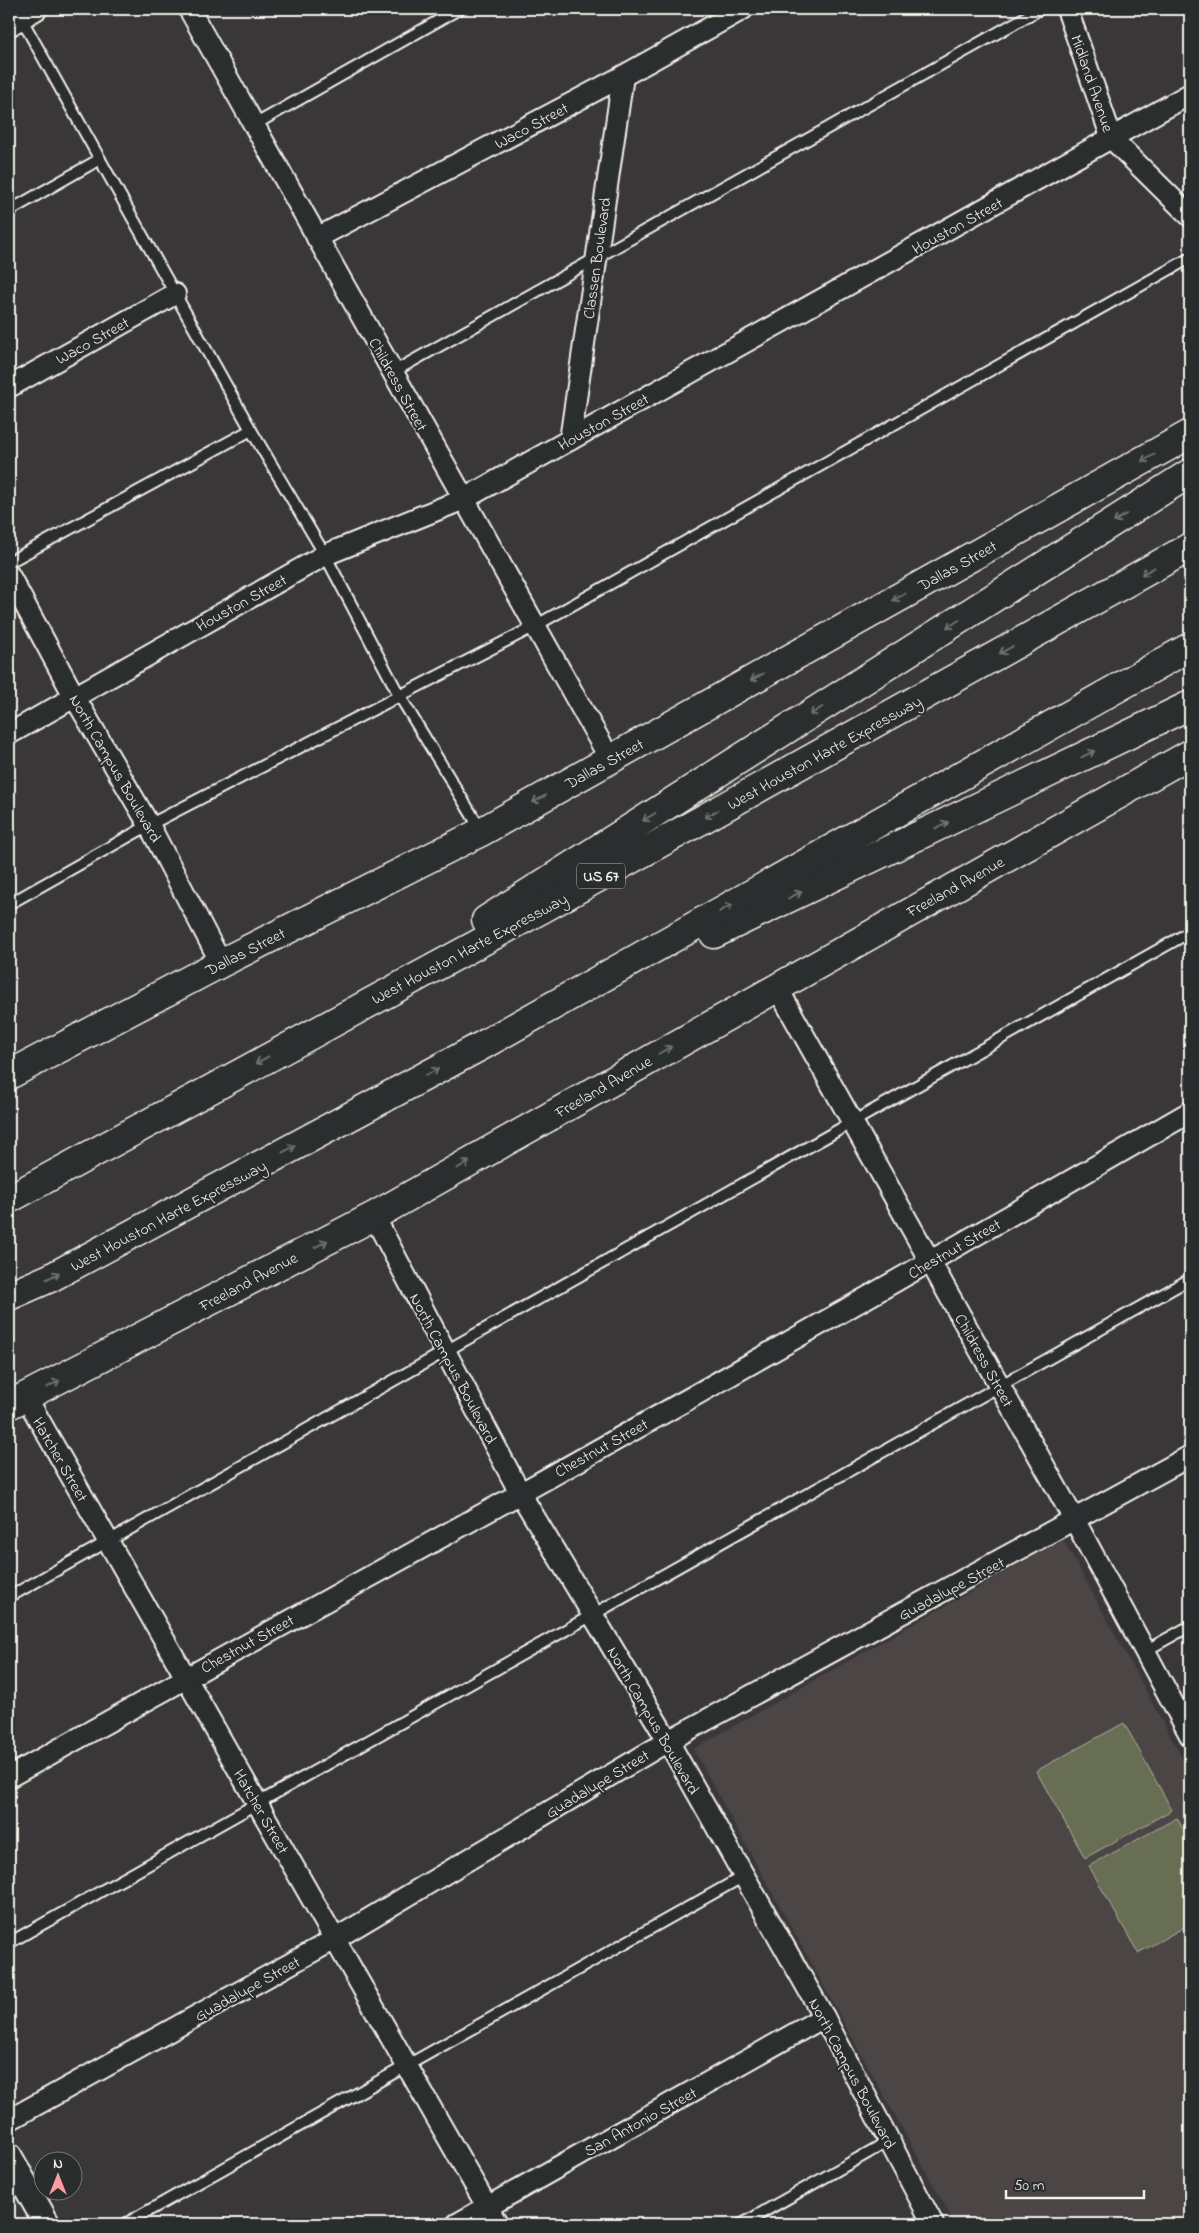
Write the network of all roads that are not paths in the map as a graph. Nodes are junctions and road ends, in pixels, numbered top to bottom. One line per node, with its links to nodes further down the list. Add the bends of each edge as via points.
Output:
1 (189, 9): 9 (street, Childress Street)
2 (458, 9): 9 (lane)
3 (743, 9): 7 (street, Waco Street)
4 (1040, 9): 15 (lane)
5 (1067, 9): 10 (street, Midland Avenue)
6 (21, 16): 11 (lane)
7 (623, 76): 14 (street, Waco Street); 15 (street, Classen Boulevard)
8 (1190, 94): 10 (street, Houston Street)
9 (254, 124): 14 (street, Childress Street)
10 (1112, 139): 13 (street, Midland Avenue); 22 (street, Houston Street)
11 (100, 159): 12 (lane); 17 (lane)
12 (9, 211)
13 (1190, 216)
14 (317, 238): 18 (street, Childress Street)
15 (597, 256): 18 (lane); 22 (street, Classen Boulevard)
16 (1190, 258): 29 (lane)
17 (175, 294): 19 (street, Waco Street); 20 (lane)
18 (393, 372): 24 (street, Childress Street)
19 (9, 387)
20 (251, 430): 26 (lane); 27 (lane)
21 (1190, 434): 36 (main road, Dallas Street, one-way to 36)
22 (570, 440): 24 (street, Houston Street)
23 (1190, 473): 44 (main road, one-way to 44)
24 (464, 499): 26 (street, Houston Street); 29 (street, Childress Street)
25 (1190, 547): 44 (main road, West Houston Harte Expressway / US 67, one-way to 44, via 551,904)
26 (325, 555): 31 (lane); 32 (street, Houston Street)
27 (9, 562)
28 (9, 574): 32 (street, North Campus Boulevard)
29 (535, 626): 31 (lane); 36 (street, Childress Street)
30 (1190, 647): 43 (main road, West Houston Harte Expressway, one-way to 30)
31 (400, 695): 37 (lane); 38 (lane)
32 (74, 696): 34 (street, Houston Street); 37 (street, North Campus Boulevard)
33 (1190, 705): 43 (main road, one-way to 33)
34 (9, 734)
35 (1190, 754): 42 (main road, Freeland Avenue)
36 (610, 759): 38 (main road, Dallas Street, one-way to 38)
37 (149, 824): 39 (lane); 41 (street, North Campus Boulevard)
38 (481, 832): 41 (main road, Dallas Street)
39 (9, 904)
40 (1190, 932): 47 (lane)
41 (221, 963): 45 (main road, Dallas Street)
42 (777, 987): 47 (street, Childress Street); 49 (main road, Freeland Avenue, one-way to 42)
43 (483, 1044): 52 (main road, West Houston Harte Expressway, one-way to 43, via 50,1278)
44 (287, 1046): 48 (main road, West Houston Harte Expressway / US 67, one-way to 48)
45 (9, 1074)
46 (1190, 1112): 50 (street, Chestnut Street)
47 (852, 1122): 50 (street, Childress Street); 53 (lane)
48 (9, 1199)
49 (374, 1216): 53 (street, North Campus Boulevard); 55 (main road, Freeland Avenue, one-way to 49)
50 (930, 1262): 54 (street, Childress Street); 57 (street, Chestnut Street)
51 (1190, 1280): 54 (lane)
52 (9, 1296)
53 (444, 1352): 57 (street, North Campus Boulevard); 59 (lane)
54 (1000, 1387): 58 (street, Childress Street); 61 (lane)
55 (18, 1401): 59 (street, Hatcher Street)
56 (1190, 1456): 58 (street, Guadalupe Street)
57 (520, 1493): 61 (street, North Campus Boulevard); 64 (street, Chestnut Street)
58 (1075, 1521): 63 (street, Childress Street); 66 (street, Guadalupe Street)
59 (108, 1541): 60 (lane); 64 (street, Hatcher Street)
60 (9, 1596)
61 (592, 1615): 66 (street, North Campus Boulevard); 68 (lane)
62 (1190, 1626): 63 (lane)
63 (1145, 1652): 65 (street, Childress Street)
64 (186, 1677): 67 (street, Chestnut Street); 68 (street, Hatcher Street)
65 (1190, 1735)
66 (668, 1741): 69 (street, North Campus Boulevard); 70 (street, Guadalupe Street)
67 (9, 1777)
68 (257, 1803): 70 (street, Hatcher Street); 71 (lane)
69 (744, 1876): 72 (street, North Campus Boulevard); 73 (lane)
70 (335, 1939): 73 (street, Hatcher Street); 74 (street, Guadalupe Street)
71 (9, 1943)
72 (824, 2017): 75 (street, North Campus Boulevard); 77 (street, San Antonio Street)
73 (407, 2066): 77 (street, Hatcher Street); 79 (lane)
74 (9, 2120)
75 (889, 2141): 82 (lane); 83 (street, North Campus Boulevard)
76 (9, 2156): 78 (street)
77 (487, 2207): 80 (street, San Antonio Street); 81 (street, Hatcher Street)
78 (47, 2224)
79 (124, 2224)
80 (457, 2224)
81 (497, 2224)
82 (742, 2224)
83 (933, 2224)

